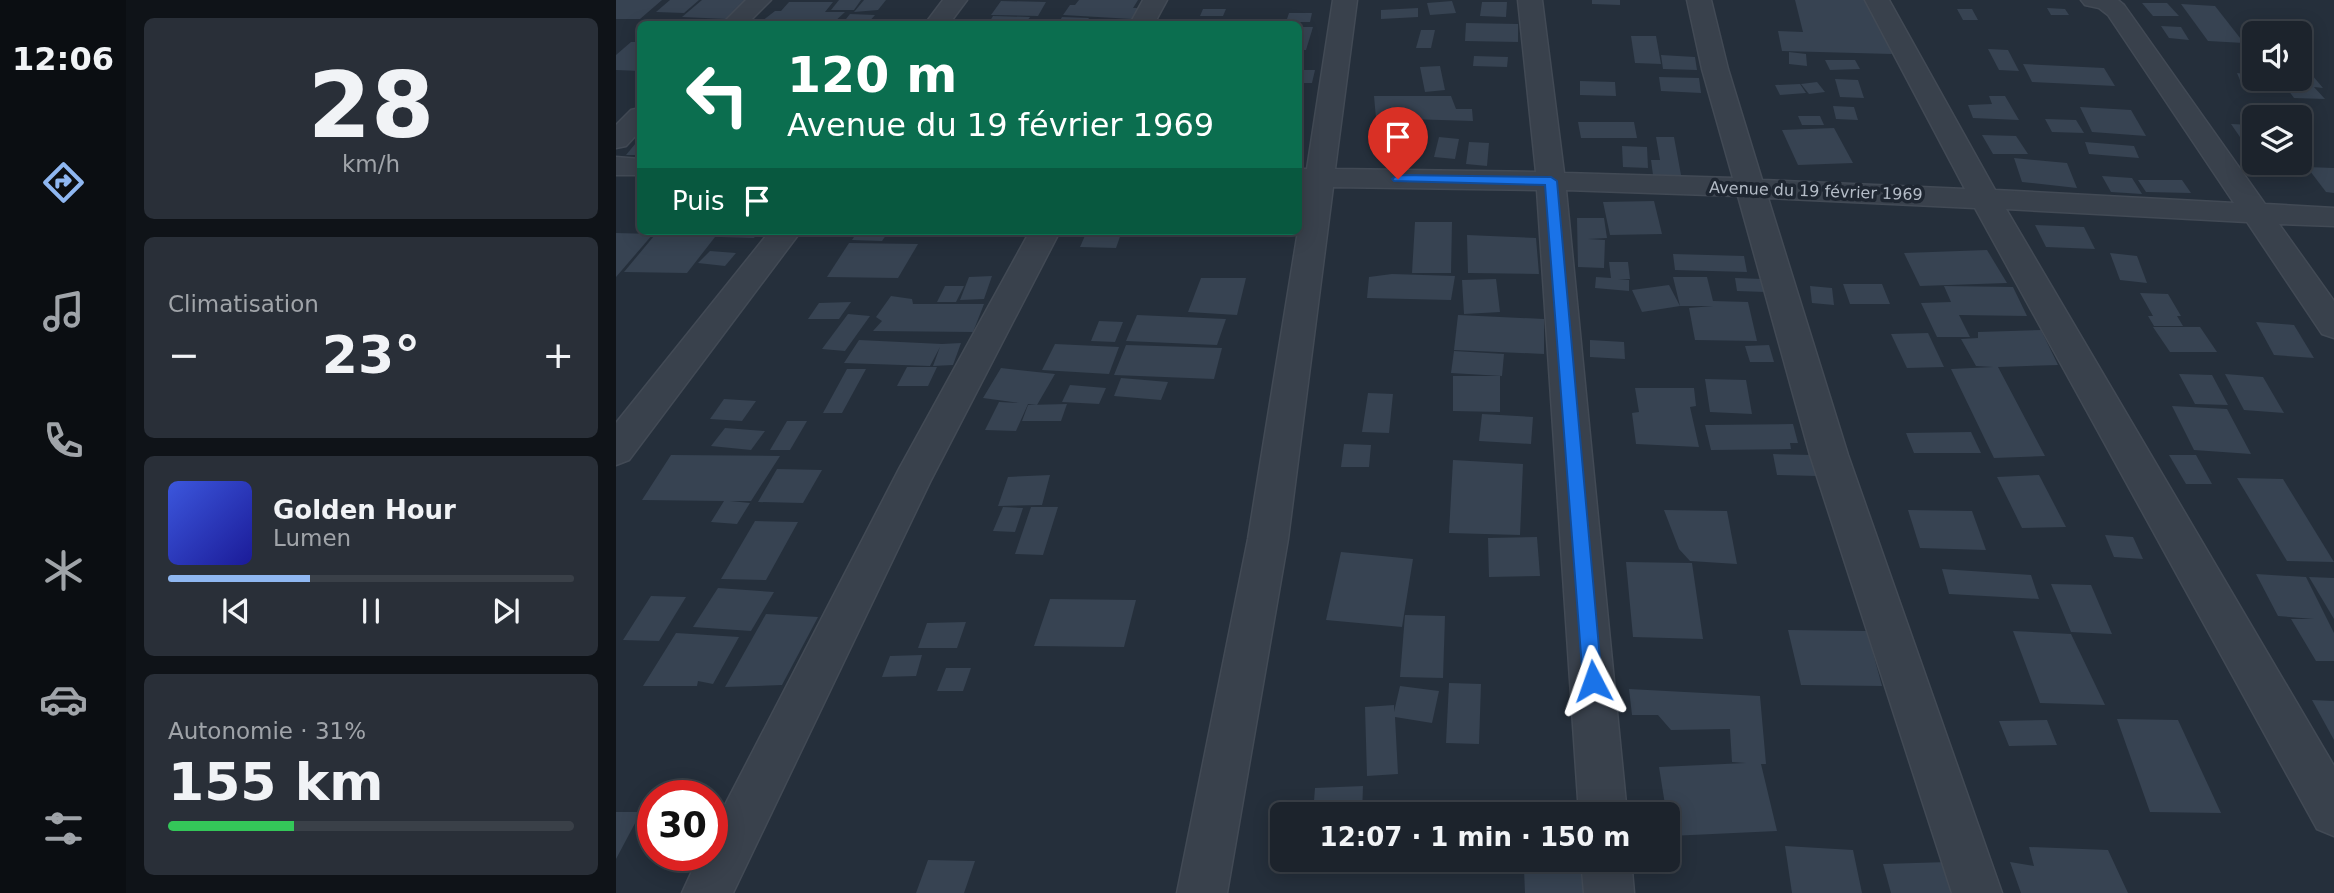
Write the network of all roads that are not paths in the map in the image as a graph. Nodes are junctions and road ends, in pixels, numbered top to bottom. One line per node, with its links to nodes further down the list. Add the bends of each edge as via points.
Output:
1 (759, 0): 9 (street)
2 (955, 0): 10 (street)
3 (1155, 0): 11 (street)
4 (1345, 0): 16 (street)
5 (1530, 0): 17 (street)
6 (1699, 0): 18 (street)
7 (1877, 0): 19 (street)
8 (2093, 0): 20 (street, via 2116,10)
9 (737, 21)
10 (939, 21)
11 (1144, 21)
12 (637, 119): 13 (street)
13 (616, 139)
14 (616, 166): 15 (street)
15 (637, 167)
16 (1310, 178): 17 (street, Avenue du 19 février 1969); 30 (street, via 1268,539)
17 (1551, 181): 18 (street, Avenue du 19 février 1969); 26 (street)
18 (1752, 189): 19 (street, Avenue du 19 février 1969); 32 (street, via 1829,455)
19 (1984, 197): 20 (street, Avenue du 19 février 1969); 27 (street)
20 (2254, 213): 21 (street, Avenue du 19 février 1969); 24 (street)
21 (2334, 217)
22 (783, 235): 25 (street)
23 (1043, 235): 29 (street, via 912,480)
24 (2334, 326)
25 (616, 450)
26 (1602, 802)
27 (2334, 813)
28 (1607, 872): 31 (street)
29 (707, 893)
30 (1202, 893)
31 (1609, 893)
32 (1977, 893)

